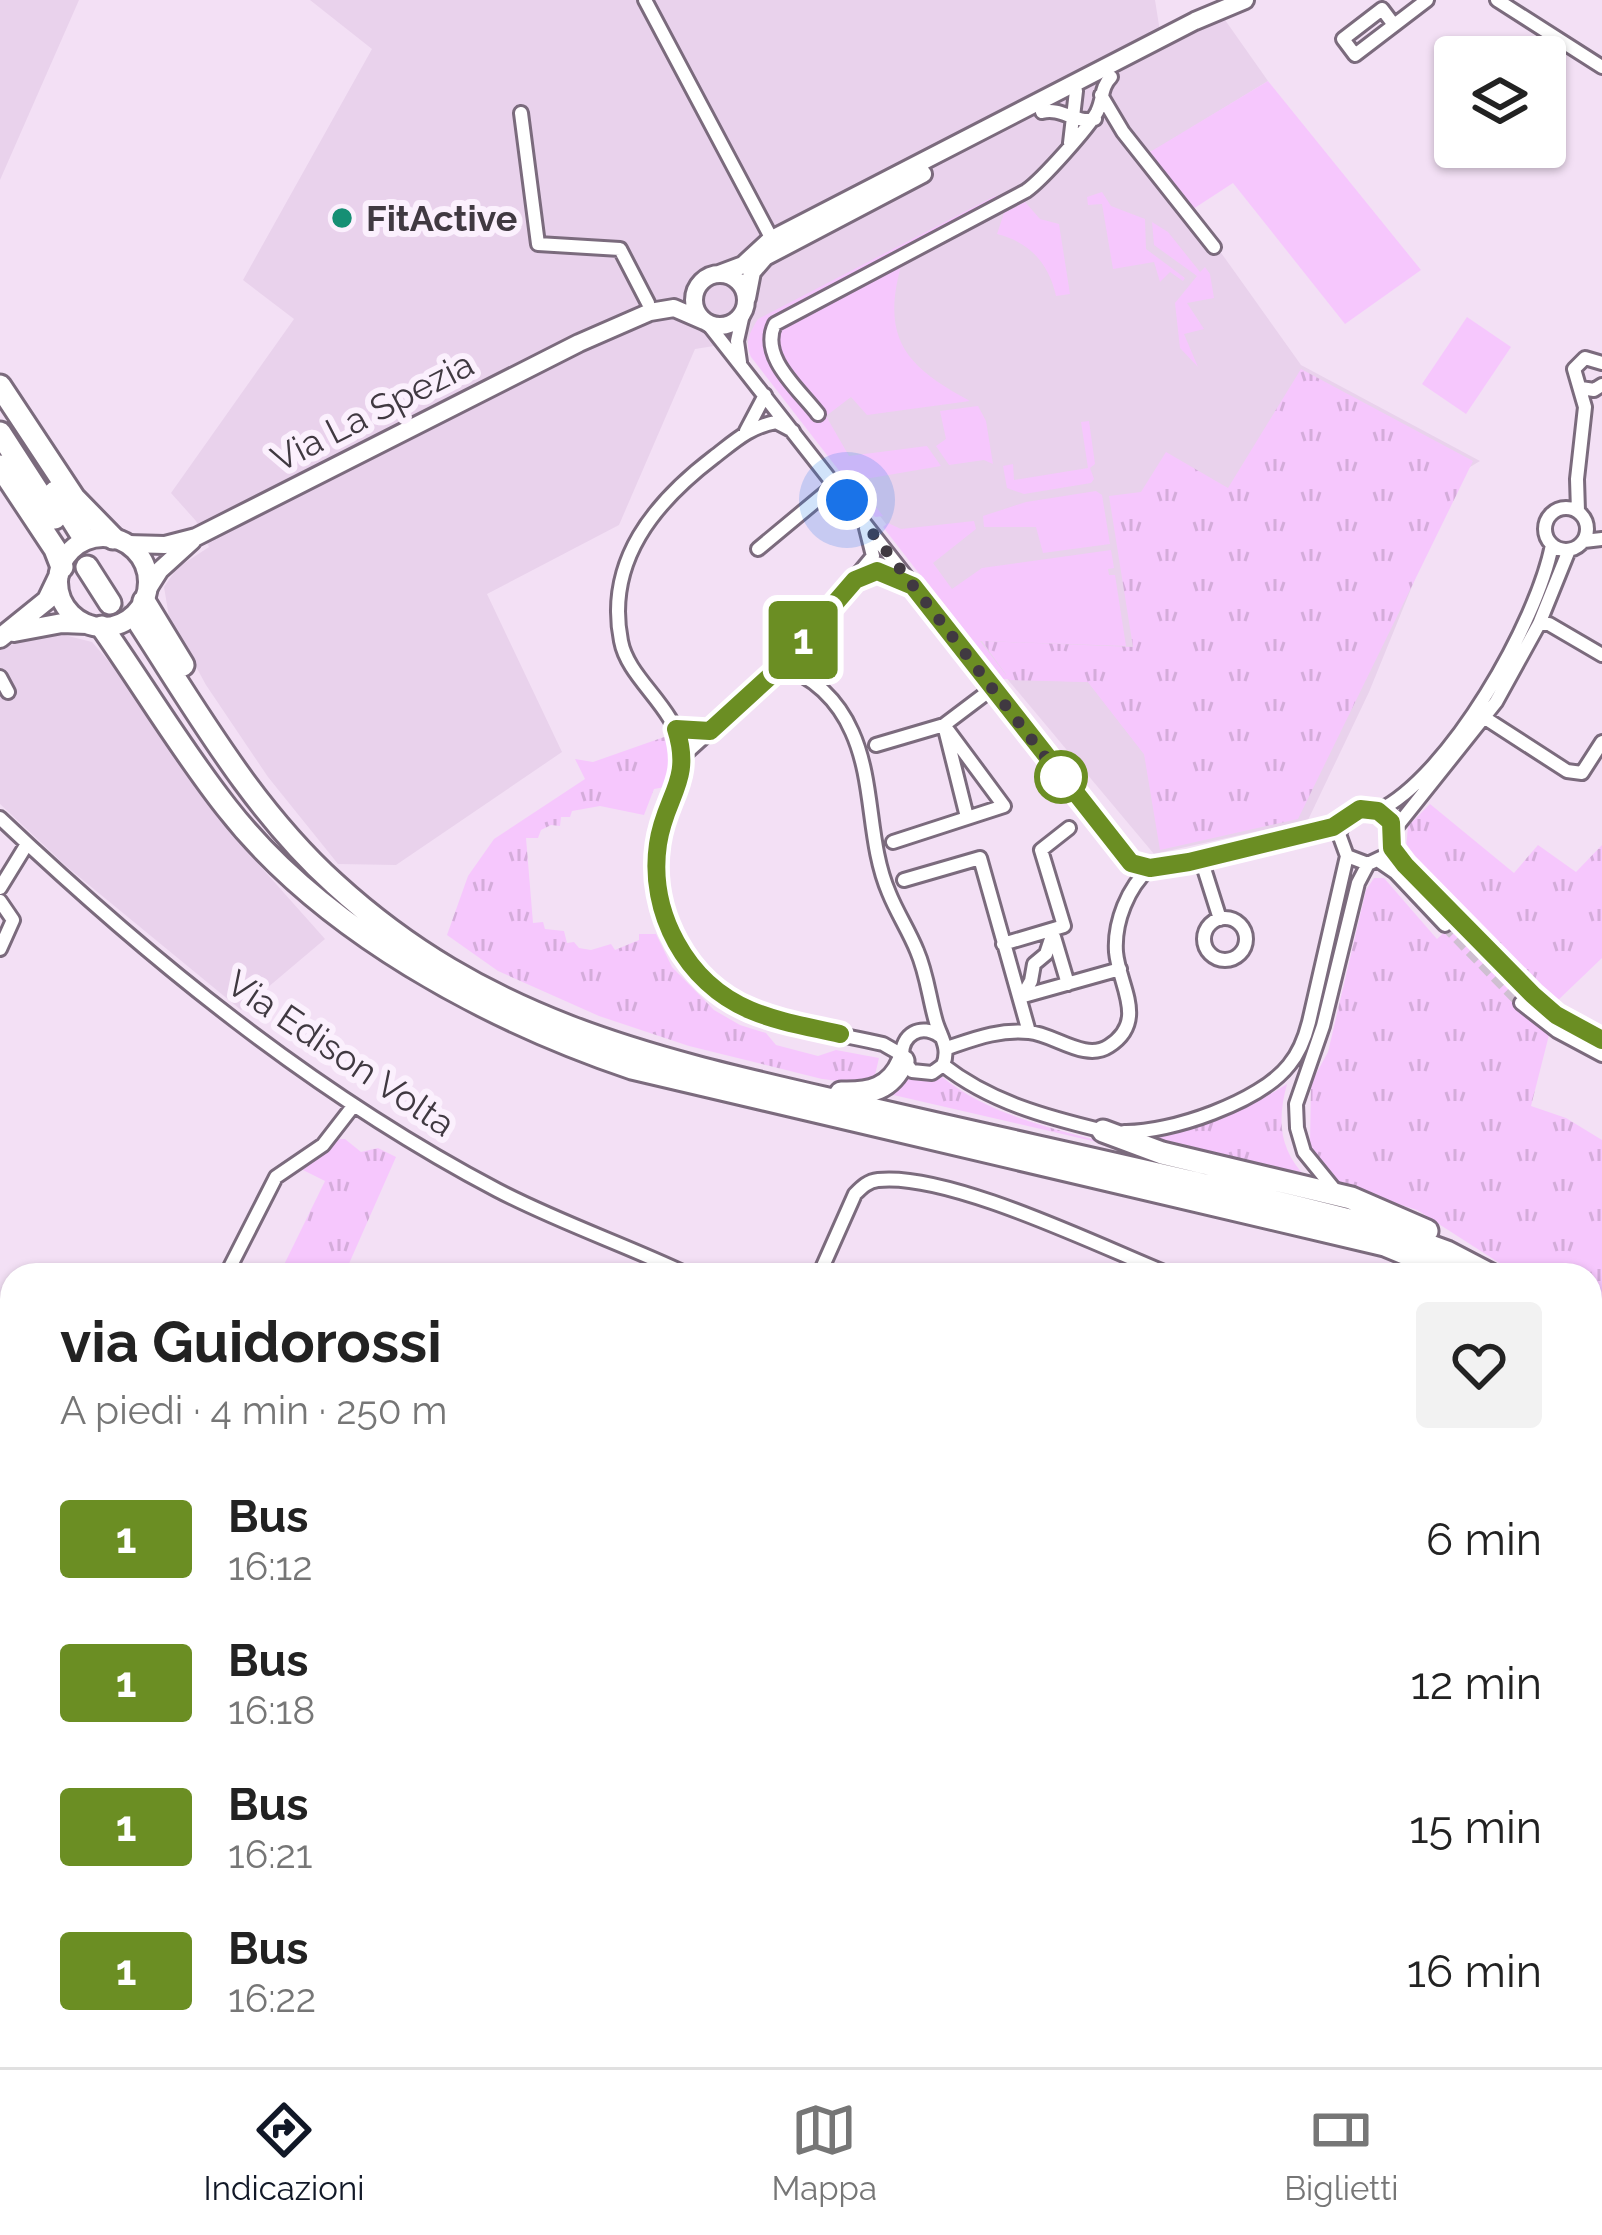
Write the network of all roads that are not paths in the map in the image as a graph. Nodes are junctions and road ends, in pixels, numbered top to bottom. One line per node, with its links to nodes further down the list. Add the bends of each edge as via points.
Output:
1 (645, 0): 12 (street)
2 (1245, 0): 7 (main road, Via La Spezia)
3 (1426, 0): 5 (street)
4 (1497, 0): 6 (street)
5 (1394, 25)
6 (1602, 67)
7 (1109, 71): 8 (main road, Via La Spezia); 9 (main road, Via La Spezia)
8 (1038, 108): 9 (main road, Via La Spezia); 11 (main road, Via La Spezia); 11 (main road, Via La Spezia)
9 (1084, 112): 13 (street, via 1122,132); 25 (street, via 1049,172 1015,199 775,324 771,353)
10 (521, 113): 15 (street, via 538,244 620,249)
11 (878, 189): 12 (main road, Via La Spezia)
12 (775, 244): 14 (main road, Via La Spezia); 16 (main road, Via La Spezia, via 755,266)
13 (1214, 248)
14 (711, 277): 15 (main road, Via La Spezia); 16 (main road, via 740,283); 17 (main road, via 694,301)
15 (648, 304): 18 (main road, Via La Spezia)
16 (745, 306): 17 (main road, Via La Spezia, via 730,325); 19 (street)
17 (706, 322): 18 (main road, Via La Spezia, via 659,309); 19 (street)
18 (579, 343): 34 (main road, Via La Spezia)
19 (741, 363): 23 (street)
20 (1602, 363): 22 (street, via 1576,365 1574,380)
21 (0, 386): 36 (highway, via 74,498)
22 (1592, 388): 31 (street)
23 (765, 395): 26 (street); 27 (street)
24 (0, 409): 28 (highway, via 75,535)
25 (818, 414)
26 (746, 431): 27 (street, via 776,422); 58 (street, via 678,484 628,554 621,641)
27 (794, 431): 30 (street)
28 (0, 433)
29 (0, 466): 42 (highway, via 55,549)
30 (835, 485): 32 (street); 39 (street)
31 (1576, 513): 33 (street); 37 (street); 38 (street, via 1551,514 1545,526)
32 (865, 524): 43 (street, via 873,556); 44 (street)
33 (1602, 525)
34 (196, 537): 36 (main road, Via La Spezia, via 165,545); 45 (main road, Via La Spezia)
35 (1602, 539): 37 (street)
36 (120, 541): 42 (main road, Via La Spezia, via 84,542); 45 (main road, via 144,563)
37 (1584, 541): 40 (street)
38 (1552, 545): 40 (street); 63 (street, via 1513,650 1471,715 1405,795)
39 (758, 549)
40 (1569, 550): 46 (street)
41 (93, 564): 45 (highway)
42 (60, 572): 47 (main road, via 62,600); 48 (main road, Via La Spezia, via 47,600)
43 (855, 580): 44 (street, via 877,571); 49 (street)
44 (913, 586): 54 (street)
45 (132, 607): 47 (main road, Via La Spezia, via 127,620); 83 (highway, via 212,759 263,829); 96 (highway, via 355,902 436,962 525,1011 619,1048)
46 (1539, 624): 50 (street); 56 (street)
47 (96, 626): 48 (main road, Via La Spezia, via 62,622); 83 (highway, via 230,812 312,896)
48 (5, 635)
49 (794, 650): 51 (street); 52 (street)
50 (1602, 655)
51 (779, 668): 52 (street); 59 (street)
52 (801, 672): 88 (street, via 853,733 878,859)
53 (0, 677): 55 (street)
54 (993, 688): 57 (street); 77 (street, via 1120,853)
55 (8, 692)
56 (1484, 718): 60 (street, via 1567,772 1582,773); 68 (street)
57 (944, 725): 61 (street); 64 (street); 64 (street, via 1004,806)
58 (676, 729): 59 (street); 62 (street)
59 (710, 731): 62 (street)
60 (1602, 742)
61 (876, 745)
62 (684, 755): 93 (street, via 657,862 665,919 682,952 715,990 751,1011)
63 (1378, 811): 65 (street, via 1360,809); 68 (street)
64 (967, 817): 70 (street)
65 (1345, 819): 69 (street); 71 (street)
66 (2, 824): 72 (street, Via Edison Volta)
67 (1069, 828): 82 (street, via 1041,850 1064,926)
68 (1394, 830): 73 (street)
69 (1308, 833): 71 (street); 75 (street)
70 (893, 842)
71 (1340, 842): 74 (street)
72 (27, 844): 79 (street); 97 (street, Via Edison Volta, via 201,995)
73 (1392, 848): 76 (street); 76 (street, via 1450,921)
74 (1347, 856): 76 (street); 98 (street, via 1303,1044 1288,1067 1250,1095 1177,1124)
75 (1201, 859): 77 (street); 81 (street)
76 (1374, 862): 99 (street, via 1358,883 1295,1109 1307,1158)
77 (1150, 868): 86 (street, via 1131,888 1122,916)
78 (904, 880): 84 (street, via 980,858)
79 (0, 888)
80 (0, 901): 85 (street, via 13,920)
81 (1220, 919)
82 (1053, 932): 84 (street); 87 (street); 89 (street)
83 (380, 942): 104 (highway, via 487,1009 632,1068 1385,1245)
84 (1003, 944): 89 (street)
85 (0, 949)
86 (1120, 969): 87 (street); 90 (street, via 1130,1017 1113,1044 1083,1051)
87 (1068, 984): 89 (street)
88 (931, 992): 92 (street); 93 (street)
89 (1021, 997): 90 (street)
90 (1029, 1032): 92 (street)
91 (1602, 1040): 94 (street, via 1526,998 1557,1031)
92 (944, 1043): 93 (street, via 933,1031); 95 (street)
93 (907, 1047): 95 (street, via 918,1074); 96 (highway, via 889,1084 858,1094)
94 (1602, 1054)
95 (943, 1065): 98 (street, via 998,1100)
96 (717, 1073): 105 (highway, via 1362,1223)
97 (354, 1105): 100 (street, via 322,1145 274,1178); 101 (street, Via Edison Volta, via 499,1191)
98 (1103, 1131): 99 (highway)
99 (1351, 1198): 106 (highway)
100 (232, 1263)
101 (662, 1263)
102 (824, 1263): 103 (street, via 855,1194 878,1180 956,1191)
103 (1140, 1263)
104 (1428, 1263)
105 (1467, 1263)
106 (1484, 1263)

